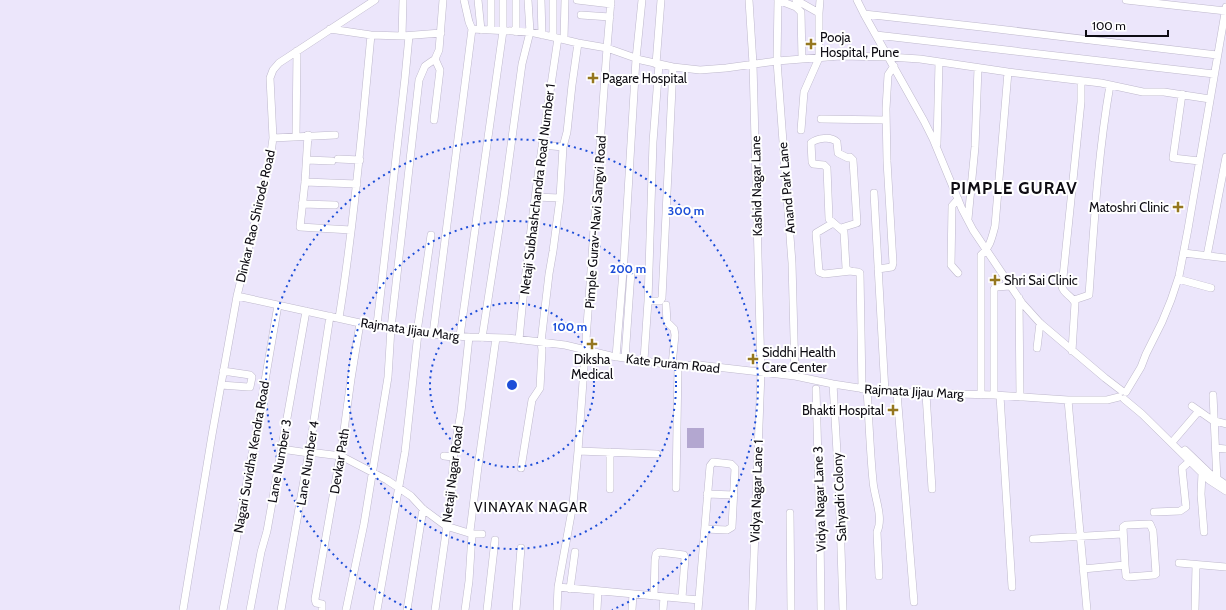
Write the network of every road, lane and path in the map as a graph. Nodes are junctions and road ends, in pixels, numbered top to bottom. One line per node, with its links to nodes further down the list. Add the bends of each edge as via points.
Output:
1 (375, 0): 23 (street, Dinkar Rao Shirode Road)
2 (403, 0): 40 (street)
3 (443, 0): 36 (street)
4 (464, 0): 30 (street)
5 (478, 0): 31 (street)
6 (491, 0): 32 (street)
7 (503, 0): 33 (street)
8 (516, 0): 34 (street)
9 (528, 0): 35 (street)
10 (541, 0): 38 (street)
11 (553, 0): 41 (street)
12 (565, 0): 41 (street)
13 (577, 0): 22 (street)
14 (642, 0): 50 (street)
15 (661, 0): 54 (street)
16 (749, 0): 55 (street, Kashid Nagar Lane)
17 (778, 0): 51 (street, via 796,7 801,12); 52 (street, Anand Park Lane)
18 (796, 0): 25 (street)
19 (820, 0): 25 (street)
20 (857, 0): 26 (street)
21 (1126, 0): 24 (street)
22 (611, 2): 28 (street, Pimple Gurav-Navi Sangvi Road)
23 (362, 4): 29 (street, Dinkar Rao Shirode Road)
24 (1226, 10): 42 (street)
25 (819, 14): 49 (street)
26 (864, 14): 39 (street); 46 (street)
27 (581, 15): 28 (street)
28 (610, 17): 44 (street, Pimple Gurav-Navi Sangvi Road)
29 (330, 29): 37 (street); 45 (street, Dinkar Rao Shirode Road)
30 (472, 29): 31 (street); 120 (street)
31 (480, 30): 32 (street)
32 (491, 30): 33 (street)
33 (503, 31): 34 (street); 121 (street)
34 (516, 32): 35 (street)
35 (530, 32): 38 (street); 123 (street, via 522,64)
36 (441, 33): 40 (street); 48 (street, via 439,50)
37 (371, 35): 40 (street); 80 (street)
38 (542, 35): 41 (street)
39 (876, 35): 47 (street); 60 (street)
40 (406, 36): 61 (street)
41 (558, 38): 43 (street); 75 (street, Netaji Subhashchandra Road Number 1)
42 (1223, 40): 46 (street)
43 (578, 43): 44 (street); 76 (street)
44 (607, 48): 50 (street); 128 (street, Pimple Gurav-Navi Sangvi Road)
45 (297, 51): 73 (street); 74 (street, Dinkar Rao Shirode Road, via 279,63 270,78)
46 (1217, 55): 60 (street)
47 (889, 56): 49 (street); 53 (street); 56 (street)
48 (435, 58): 62 (street, via 426,66); 68 (street, via 440,70)
49 (819, 58): 51 (street); 70 (street, via 804,92)
50 (636, 59): 54 (street); 130 (street)
51 (802, 59): 52 (street)
52 (777, 61): 55 (street); 136 (street, Anand Park Lane, via 792,263)
53 (939, 62): 58 (street); 77 (street)
54 (658, 64): 57 (street); 109 (street)
55 (753, 64): 57 (street, via 700,70); 135 (street, Kashid Nagar Lane)
56 (894, 66): 69 (street, via 888,75); 77 (street)
57 (673, 67): 109 (street, via 662,298 660,301)
58 (978, 68): 59 (street); 90 (street, via 975,147)
59 (1008, 72): 63 (street); 95 (street, via 995,226)
60 (1214, 74): 66 (street)
61 (406, 78): 62 (street); 117 (street)
62 (419, 80): 118 (street)
63 (1081, 81): 64 (street); 108 (street, via 1062,287)
64 (1110, 84): 65 (street, via 1143,92); 108 (street, via 1095,203 1089,295)
65 (1182, 94): 66 (street); 81 (street, via 1173,158)
66 (1210, 99): 81 (street)
67 (821, 119): 69 (street)
68 (434, 120)
69 (886, 120): 99 (street, via 894,263 892,267)
70 (801, 130)
71 (308, 135): 72 (street); 73 (street); 79 (street)
72 (335, 135)
73 (296, 136): 74 (street)
74 (273, 138): 106 (street, Dinkar Rao Shirode Road, via 267,174)
75 (542, 146): 76 (street); 85 (street, Netaji Subhashchandra Road Number 1)
76 (563, 147): 86 (street)
77 (936, 147): 87 (street)
78 (1226, 157): 97 (street)
79 (307, 160): 80 (street); 82 (street)
80 (360, 160): 83 (street)
81 (1199, 161): 96 (street)
82 (305, 182): 83 (street); 88 (street)
83 (358, 184): 93 (street)
84 (874, 193): 99 (street)
85 (535, 197): 86 (street); 125 (street, Netaji Subhashchandra Road Number 1)
86 (560, 198): 126 (street)
87 (958, 199): 90 (street); 102 (street, via 952,206 951,265)
88 (302, 204): 89 (street); 93 (street, via 300,227)
89 (334, 205)
90 (968, 219): 95 (street)
91 (833, 223): 92 (street); 92 (street, via 829,219 827,168 824,165 813,164 811,142 814,140 835,139 838,153 853,160 857,224); 101 (street, via 816,233 819,272)
92 (841, 228): 101 (street, via 844,232 846,268)
93 (351, 230): 114 (street)
94 (431, 235): 119 (street)
95 (986, 251): 104 (street); 145 (street, via 981,255)
96 (1184, 253): 97 (street); 103 (street)
97 (1207, 256): 98 (street)
98 (1226, 258)
99 (878, 269): 141 (street)
100 (630, 272): 131 (street)
101 (851, 272): 140 (street, via 860,273)
102 (958, 273)
103 (1178, 279): 105 (street); 144 (street, via 1162,322 1146,354 1133,371)
104 (1010, 286): 107 (street); 146 (street, via 994,289)
105 (1211, 288)
106 (237, 296): 110 (street, Rajmata Jijau Marg); 134 (street, Dinkar Rao Shirode Road)
107 (1019, 298): 116 (street); 148 (street)
108 (1074, 300): 129 (street)
109 (648, 301): 132 (street)
110 (278, 305): 112 (street, Rajmata Jijau Marg); 209 (street, Nagari Suvidha Kendra Road)
111 (666, 305): 133 (street, via 667,322 674,329 675,335)
112 (306, 311): 113 (street, Rajmata Jijau Marg); 156 (street, Lane Number 3)
113 (330, 316): 114 (street, Rajmata Jijau Marg); 159 (street, Lane Number 4)
114 (338, 318): 115 (street, Rajmata Jijau Marg)
115 (360, 322): 117 (street, Rajmata Jijau Marg); 162 (street, Devkar Path)
116 (1040, 323): 127 (street); 129 (street)
117 (377, 325): 118 (street, Rajmata Jijau Marg)
118 (391, 328): 119 (street, Rajmata Jijau Marg); 167 (street, via 388,377)
119 (418, 332): 120 (street, Rajmata Jijau Marg); 171 (street)
120 (433, 334): 121 (street, Rajmata Jijau Marg)
121 (460, 336): 122 (street, Rajmata Jijau Marg)
122 (469, 337): 123 (street, Rajmata Jijau Marg); 164 (street, Netaji Nagar Road)
123 (482, 338): 124 (street, Rajmata Jijau Marg)
124 (496, 338): 125 (street, Rajmata Jijau Marg); 183 (street)
125 (519, 340): 126 (street, Rajmata Jijau Marg)
126 (542, 342): 128 (street, Rajmata Jijau Marg); 166 (street, via 540,388 532,400)
127 (1037, 348)
128 (586, 350): 130 (street, Kate Puram Road); 158 (street, Pimple Gurav-Navi Sangvi Road)
129 (1072, 351): 144 (street)
130 (616, 357): 131 (street, Kate Puram Road)
131 (625, 358): 132 (street, Kate Puram Road)
132 (644, 360): 133 (street, Kate Puram Road)
133 (675, 365): 135 (street, Kate Puram Road); 172 (street)
134 (223, 370): 138 (street, Dinkar Rao Shirode Road); 138 (street, via 252,377 251,385)
135 (761, 372): 136 (street, Rajmata Jijau Marg); 225 (street, Vidya Nagar Lane 1)
136 (795, 376): 137 (street, Rajmata Jijau Marg)
137 (833, 384): 140 (street, Rajmata Jijau Marg); 228 (street, Sahyadri Colony)
138 (221, 385): 208 (street, Dinkar Rao Shirode Road)
139 (816, 389): 227 (street, Vidya Nagar Lane 3)
140 (865, 389): 141 (street, Rajmata Jijau Marg); 197 (street, via 872,480 879,510 876,532)
141 (885, 392): 142 (street, Rajmata Jijau Marg)
142 (897, 393): 143 (street, Rajmata Jijau Marg); 207 (street)
143 (926, 394): 145 (street, Rajmata Jijau Marg); 173 (street)
144 (1123, 394): 149 (street, Rajmata Jijau Marg, via 1107,400); 154 (street); 165 (street)
145 (981, 395): 146 (street, Rajmata Jijau Marg)
146 (997, 395): 148 (street, Rajmata Jijau Marg); 198 (street)
147 (1213, 395): 152 (street)
148 (1020, 397): 149 (street, Rajmata Jijau Marg)
149 (1068, 400): 187 (street)
150 (1192, 406): 151 (street)
151 (1198, 412): 152 (street); 154 (street)
152 (1215, 422): 153 (street); 155 (street)
153 (1226, 424)
154 (1174, 440): 169 (street)
155 (1216, 448): 157 (street); 169 (street)
156 (281, 449): 159 (street); 210 (street, Lane Number 3)
157 (1226, 449)
158 (578, 451): 160 (street); 199 (street, Pimple Gurav-Navi Sangvi Road, via 573,504)
159 (309, 452): 162 (street); 211 (street, Lane Number 4)
160 (610, 452): 161 (street); 174 (street)
161 (657, 454)
162 (340, 456): 167 (street); 212 (street, Devkar Path, via 315,599 316,603 322,604)
163 (444, 456): 164 (street)
164 (453, 457): 181 (street, Netaji Nagar Road, via 451,497)
165 (1190, 461): 168 (street); 179 (street, via 1182,468 1186,507 1180,511)
166 (521, 468)
167 (373, 473): 171 (street); 213 (street)
168 (1202, 473): 169 (street); 184 (street)
169 (1217, 482): 170 (street); 175 (street)
170 (1226, 485)
171 (399, 488): 178 (street); 214 (street)
172 (676, 488)
173 (932, 488)
174 (610, 489)
175 (1226, 490)
176 (708, 494): 177 (street); 177 (street, via 710,466 711,463 717,462 734,466); 182 (street)
177 (734, 495): 182 (street, via 732,527 727,530)
178 (423, 509): 181 (street); 215 (street)
179 (1154, 512)
180 (790, 514): 226 (street)
181 (446, 526): 183 (street); 216 (street, Netaji Nagar Road)
182 (705, 530): 206 (street)
183 (471, 532): 185 (street); 217 (street)
184 (1204, 532)
185 (482, 534)
186 (1122, 534): 187 (street)
187 (1080, 537): 188 (street); 196 (street)
188 (1033, 539)
189 (495, 540): 218 (street)
190 (521, 548): 219 (street)
191 (575, 552): 200 (street)
192 (1179, 563): 194 (street)
193 (1125, 565): 193 (street, via 1126,576 1156,574 1150,524 1123,527); 196 (street)
194 (1196, 565): 195 (street); 230 (street)
195 (1226, 566)
196 (1083, 568): 229 (street)
197 (879, 576)
198 (1012, 587)
199 (558, 588): 200 (street); 220 (street, Pimple Gurav-Navi Sangvi Road)
200 (570, 589): 201 (street)
201 (598, 591): 202 (street); 221 (street)
202 (633, 594): 203 (street); 222 (street)
203 (654, 596): 204 (street); 205 (street, via 655,560 659,552 684,555)
204 (664, 597): 205 (street); 223 (street)
205 (682, 598): 206 (street)
206 (699, 600): 224 (street)
207 (914, 602)
208 (183, 610)
209 (223, 610)
210 (250, 610)
211 (281, 610)
212 (322, 610)
213 (346, 610)
214 (377, 610)
215 (407, 610)
216 (435, 610)
217 (465, 610)
218 (487, 610)
219 (516, 610)
220 (557, 610)
221 (597, 610)
222 (632, 610)
223 (663, 610)
224 (698, 610)
225 (752, 610)
226 (791, 610)
227 (821, 610)
228 (843, 610)
229 (1087, 610)
230 (1194, 610)

